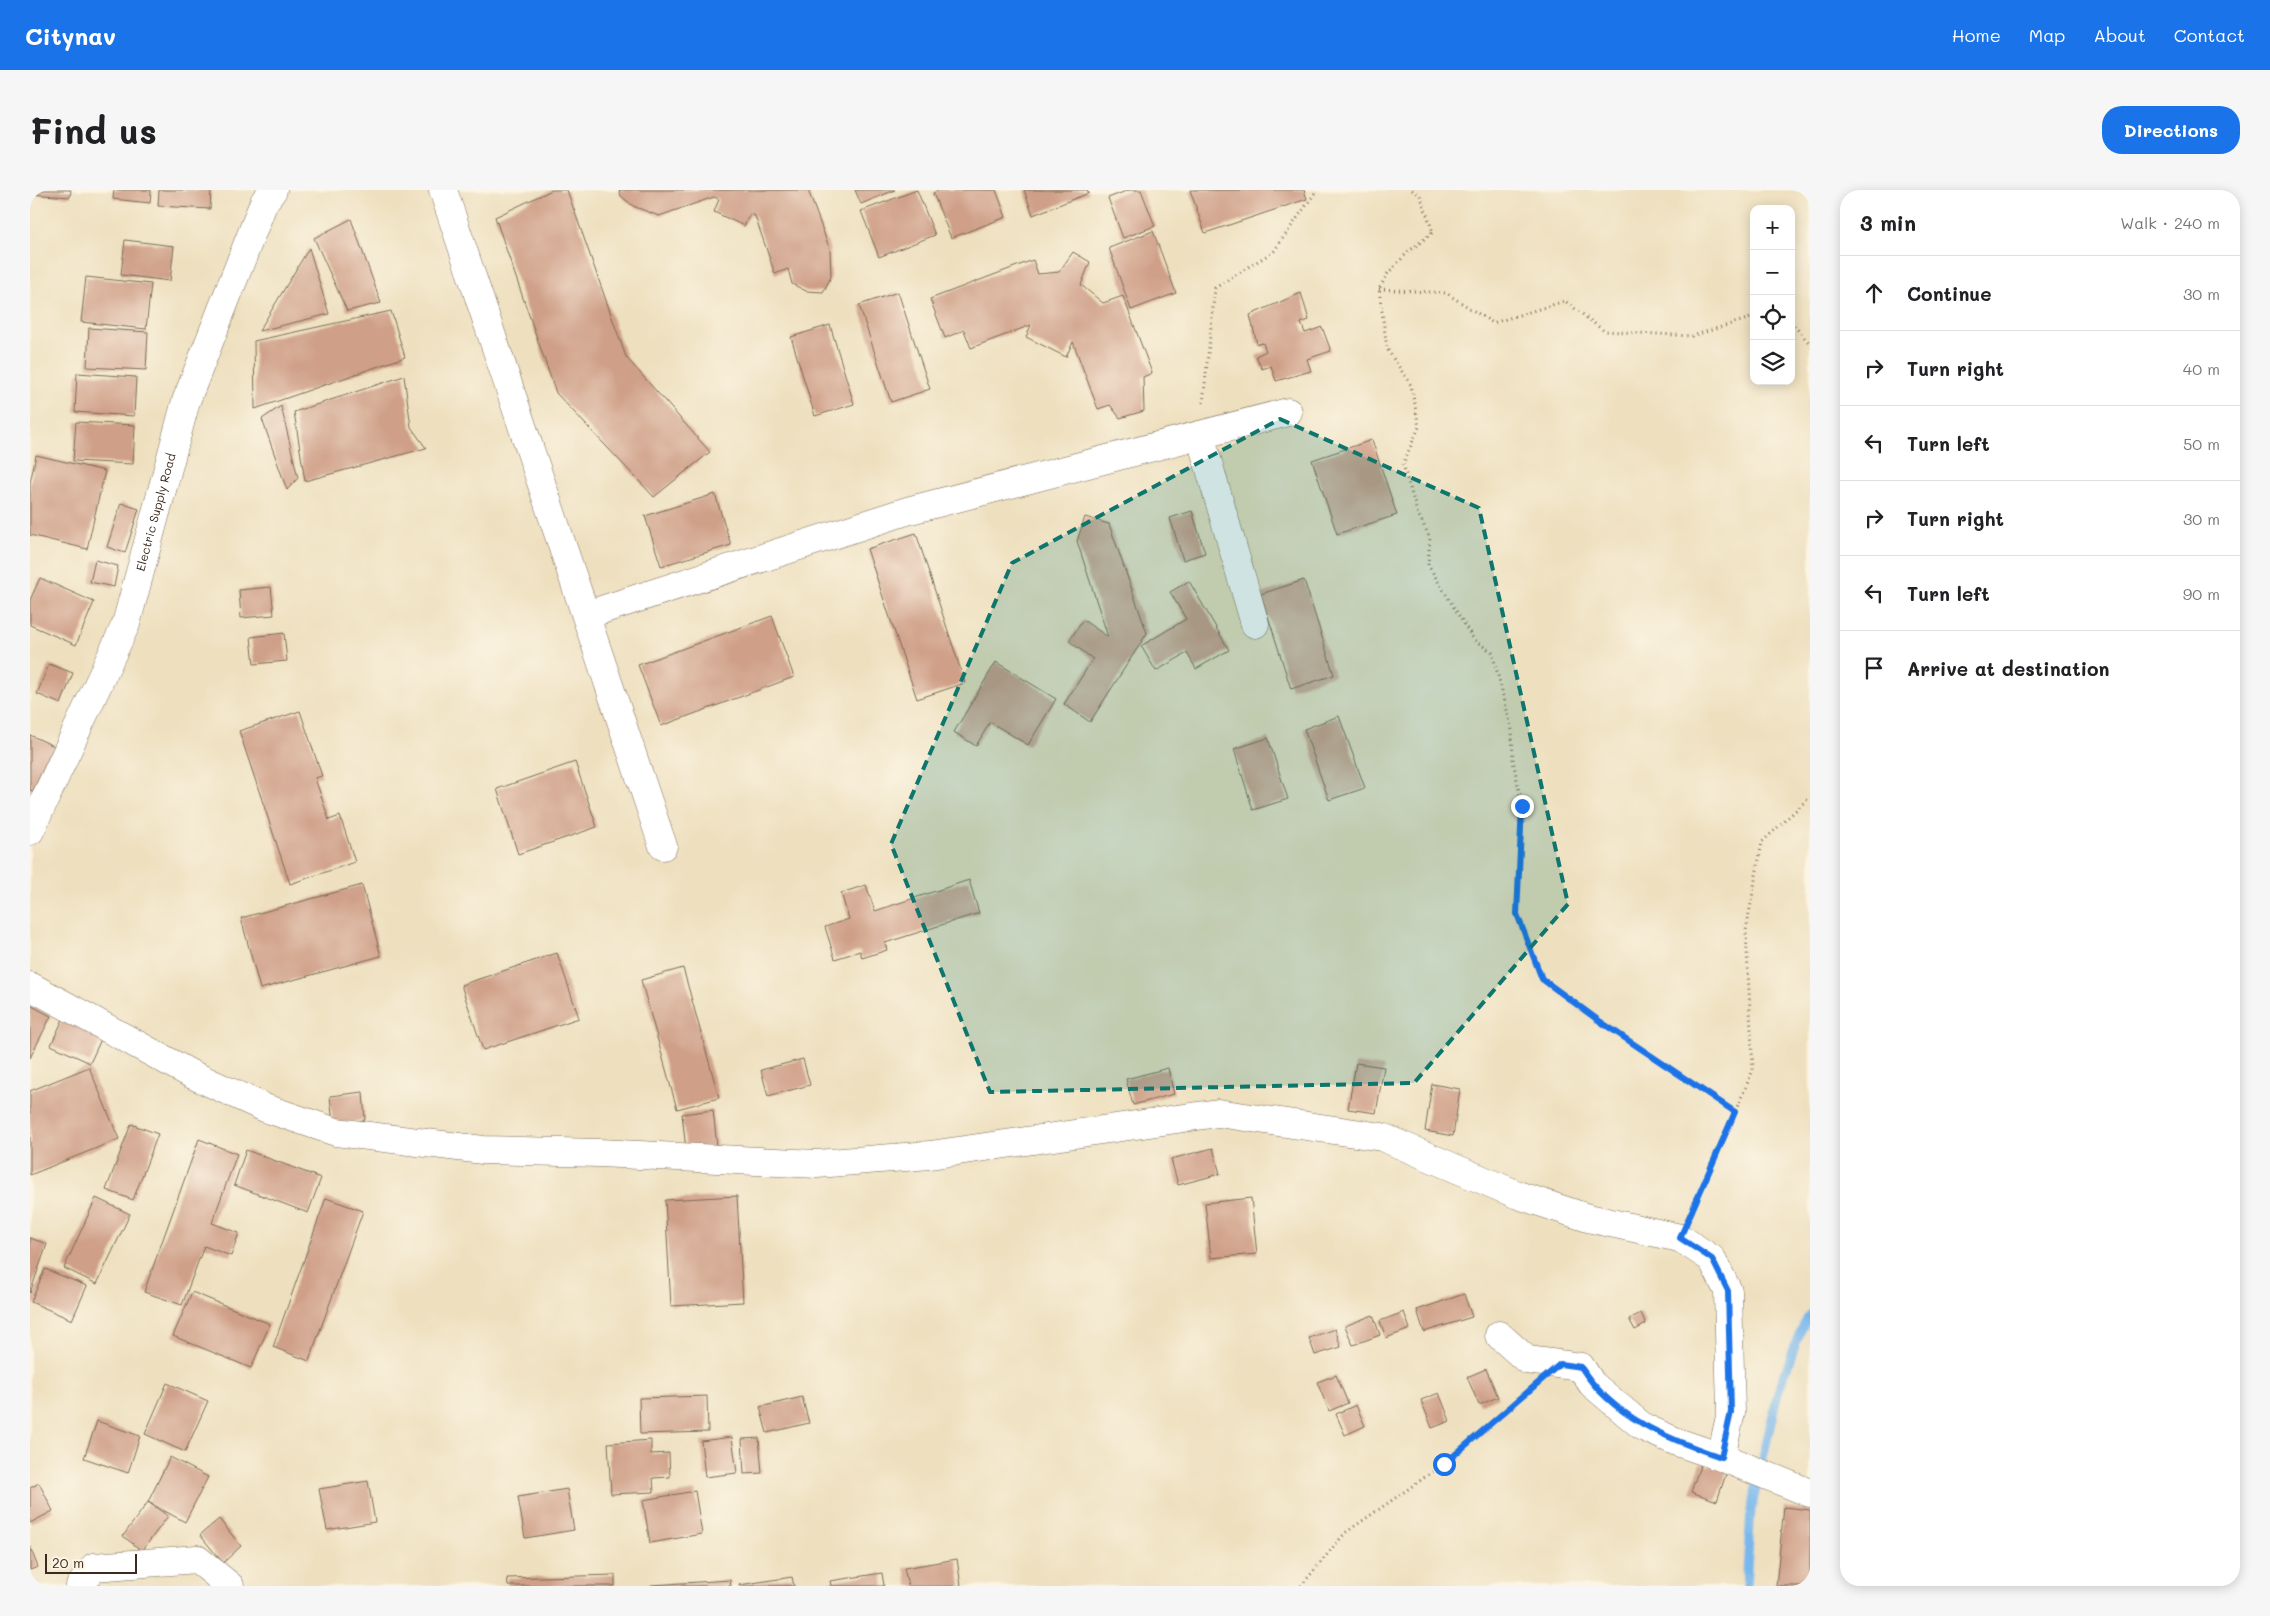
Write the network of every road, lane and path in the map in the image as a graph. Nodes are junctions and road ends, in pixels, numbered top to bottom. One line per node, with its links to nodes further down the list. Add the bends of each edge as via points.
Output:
1 (273, 190): 14 (street, Electric Supply Road, via 264,202 186,401 126,624)
2 (443, 190): 11 (street)
3 (1317, 190): 10 (path, via 1274,251 1215,288)
4 (1412, 190): 5 (path, via 1420,195 1433,232 1395,266)
5 (1379, 289): 6 (path, via 1446,293 1492,323 1564,301 1604,331 1692,336); 17 (path, via 1387,349 1411,385 1419,428 1403,464 1417,512 1430,538 1428,565 1474,640 1492,652 1512,730 1513,760 1522,806 1517,914 1542,979)
6 (1750, 318)
7 (1795, 327): 8 (path)
8 (1810, 344)
9 (1288, 412): 10 (street)
10 (1200, 435): 11 (street, via 907,511); 12 (street)
11 (586, 616): 15 (street)
12 (1255, 624)
13 (1810, 797): 17 (path, via 1762,842 1746,931 1753,1070)
14 (30, 831)
15 (663, 846)
16 (30, 986): 18 (street, via 199,1078 264,1108 336,1132 483,1150 817,1164 930,1155 1218,1113 1382,1137 1527,1198 1588,1218)
17 (1735, 1112): 18 (path)
18 (1680, 1238): 21 (street, via 1712,1259 1728,1291 1731,1412)
19 (1499, 1335): 20 (street, via 1527,1360)
20 (1560, 1364): 21 (street, via 1581,1367 1592,1384 1643,1426); 25 (path, via 1444,1464 1346,1533)
21 (1721, 1457): 22 (street)
22 (1809, 1492)
23 (80, 1586): 24 (street, via 94,1566 197,1559)
24 (230, 1586)
25 (1301, 1586)

